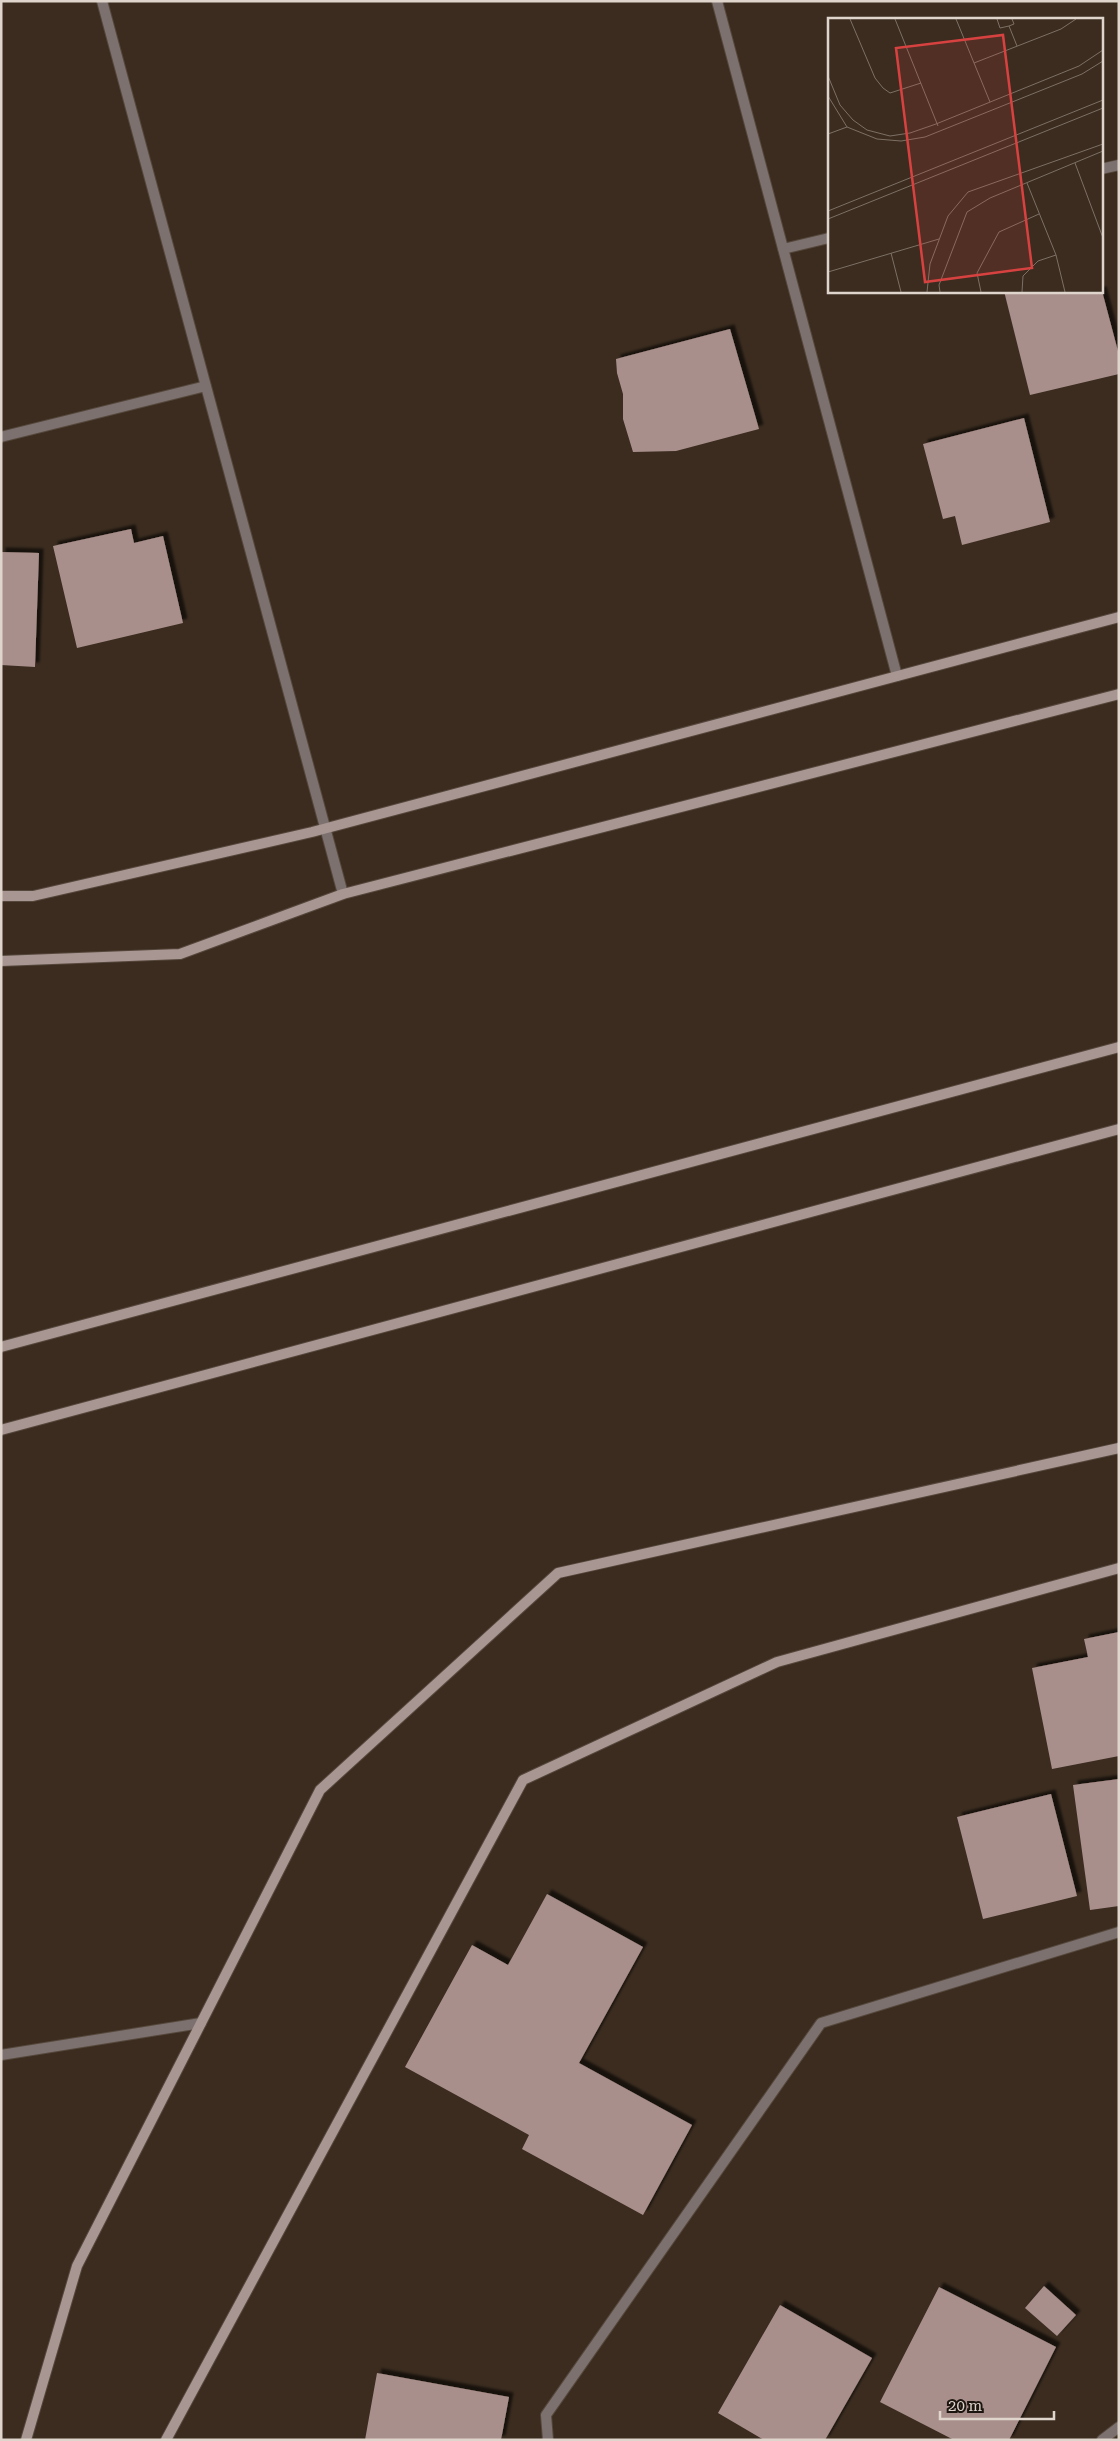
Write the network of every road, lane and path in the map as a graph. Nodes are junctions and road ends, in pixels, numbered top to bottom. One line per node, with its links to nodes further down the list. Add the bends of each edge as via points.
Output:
1 (102, 1): 7 (street)
2 (717, 1): 6 (street)
3 (1119, 165): 4 (street)
4 (1102, 169)
5 (828, 238): 6 (street)
6 (783, 249): 10 (street)
7 (206, 386): 8 (street); 12 (street)
8 (1, 437)
9 (1119, 617): 10 (street)
10 (897, 676): 12 (street)
11 (1119, 694): 13 (street)
12 (325, 828): 13 (street); 14 (street, via 34,896)
13 (342, 894): 15 (street, via 180,954)
14 (1, 896)
15 (1, 961)
16 (1119, 1047): 18 (street)
17 (1119, 1129): 19 (street)
18 (1, 1347)
19 (1, 1430)
20 (1119, 1448): 23 (street, via 558,1573 320,1790)
21 (1119, 1568): 27 (street, via 777,1662 523,1780)
22 (1119, 1932): 28 (street, via 821,2023 546,2415)
23 (201, 2023): 24 (street); 26 (street, via 77,2266)
24 (1, 2055)
25 (1119, 2427): 29 (street)
26 (26, 2440)
27 (166, 2440)
28 (548, 2440)
29 (1102, 2440)

